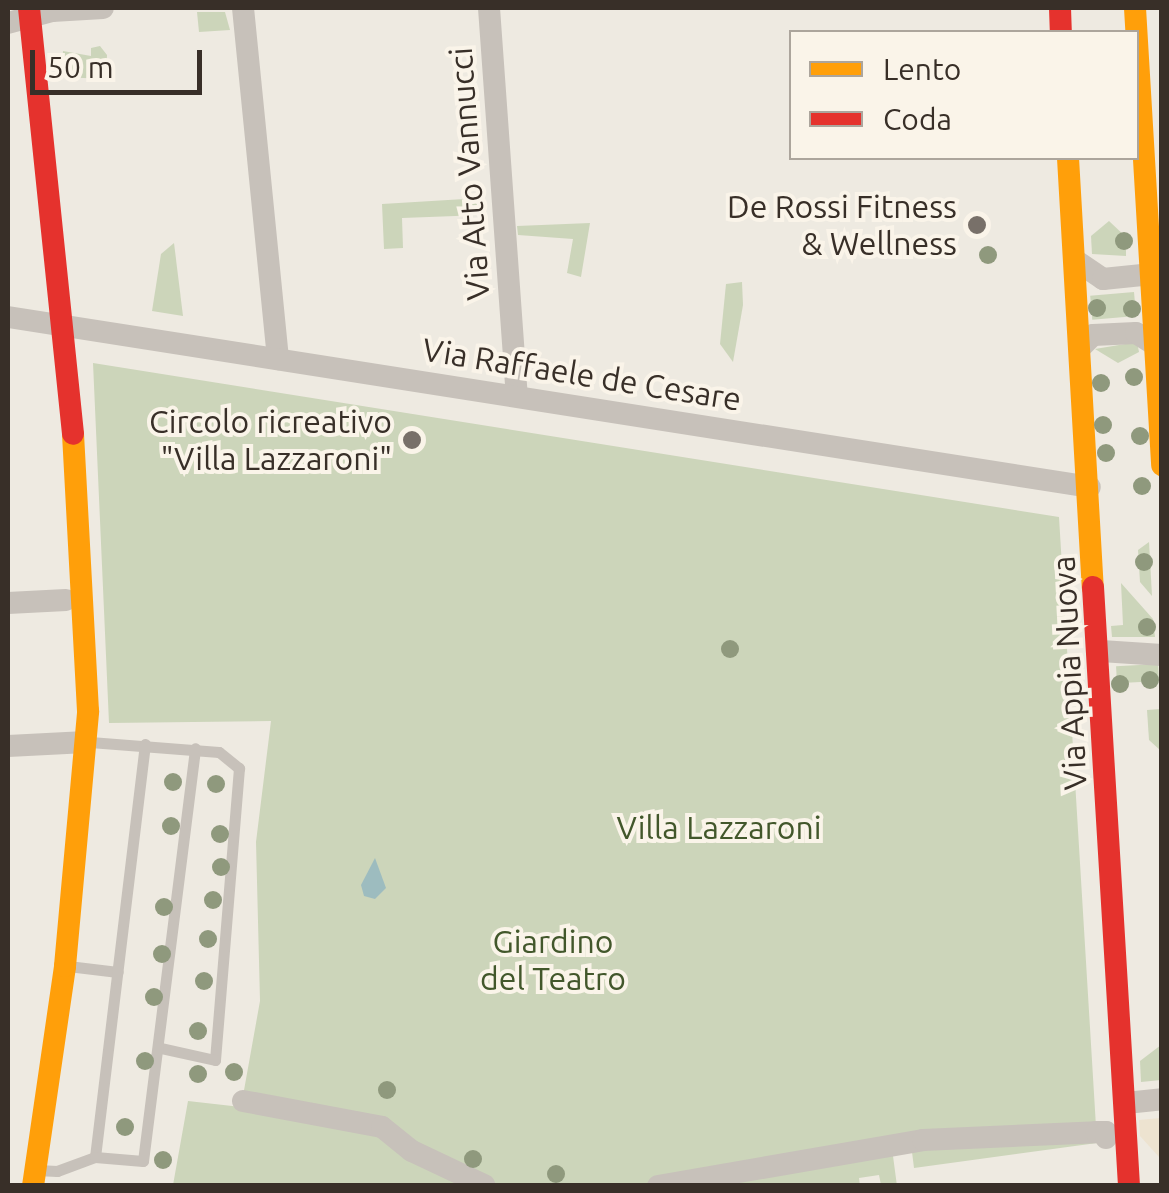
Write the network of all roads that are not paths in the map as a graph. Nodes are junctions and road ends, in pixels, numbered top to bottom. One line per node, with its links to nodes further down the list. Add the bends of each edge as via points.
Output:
1 (104, 8): 4 (street)
2 (243, 8): 13 (street)
3 (489, 8): 14 (street, Via Atto Vannucci)
4 (22, 16): 10 (main road, via 42,109)
5 (1139, 58): 8 (main road)
6 (1068, 160): 7 (main road, Via Appia Nuova)
7 (1075, 260): 8 (street, via 1098,278); 12 (main road, Via Appia Nuova)
8 (1156, 273): 11 (main road)
9 (8, 317): 10 (street)
10 (63, 326): 13 (street, Via Raffaele de Cesare); 21 (main road, via 99,710)
11 (1154, 345): 12 (street, via 1136,333 1094,334); 15 (main road)
12 (1080, 348): 16 (main road, Via Appia Nuova)
13 (278, 359): 14 (street, Via Raffaele de Cesare)
14 (517, 396): 16 (street, Via Raffaele de Cesare)
15 (1162, 465)
16 (1090, 486): 19 (main road, Via Appia Nuova)
17 (62, 600): 18 (street)
18 (8, 603)
19 (1101, 651): 20 (street); 30 (main road, Via Appia Nuova)
20 (1162, 655)
21 (86, 742): 22 (lane); 23 (street); 25 (main road)
22 (145, 744): 24 (lane); 26 (lane)
23 (8, 746)
24 (194, 748): 27 (lane); 27 (lane, via 233,759 242,782 224,997 215,1060)
25 (65, 966): 26 (lane); 33 (main road)
26 (118, 972): 32 (lane)
27 (161, 1048): 32 (lane, via 143,1161)
28 (1162, 1100): 30 (street)
29 (242, 1101): 34 (street, via 382,1127 412,1151)
30 (1126, 1102): 36 (main road, Via Appia Nuova)
31 (1106, 1138): 35 (street, via 1106,1132 1096,1132 922,1140)
32 (95, 1157): 33 (lane)
33 (34, 1178)
34 (484, 1185)
35 (658, 1186)
36 (1129, 1186)

